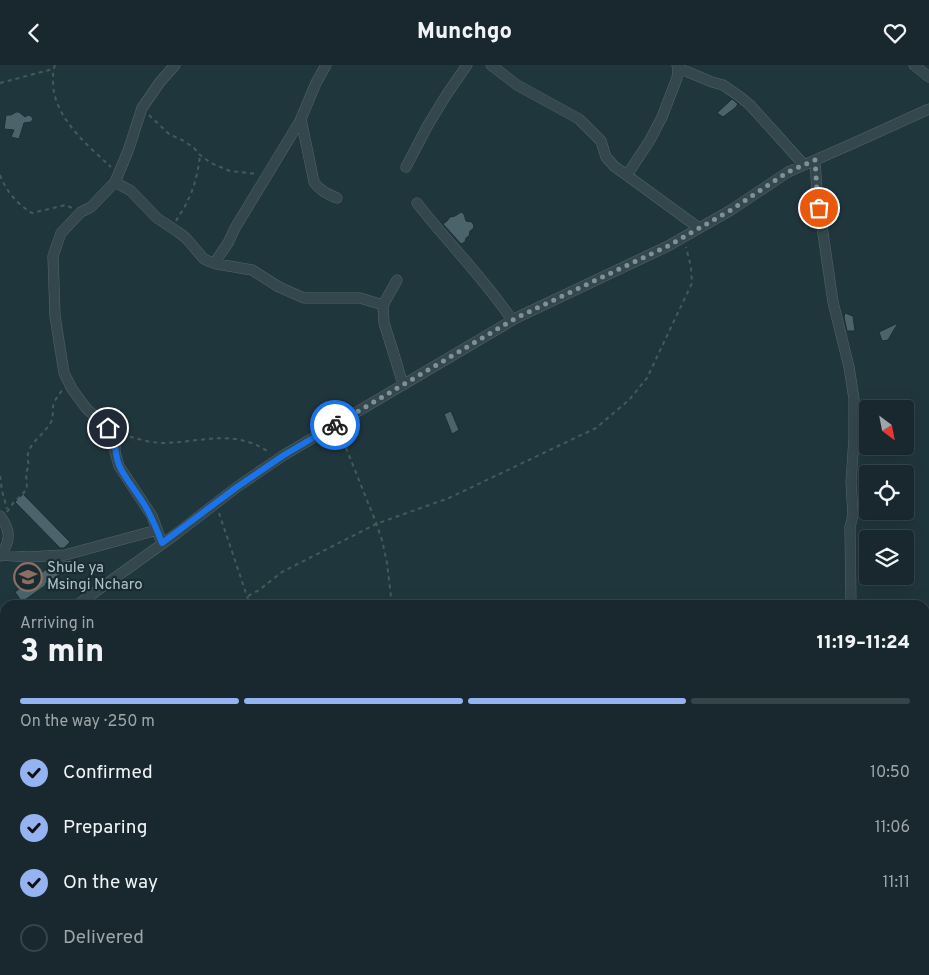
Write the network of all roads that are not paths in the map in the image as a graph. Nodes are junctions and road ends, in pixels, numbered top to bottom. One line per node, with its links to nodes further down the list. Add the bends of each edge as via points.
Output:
1 (175, 65): 14 (street, via 142,108)
2 (326, 65): 9 (street)
3 (467, 65): 12 (street, via 428,125)
4 (491, 65): 13 (street, via 517,85 579,119 601,141 606,157)
5 (914, 65): 7 (street)
6 (677, 67): 11 (street, via 723,85 739,96); 13 (street, via 677,78 662,117)
7 (929, 77)
8 (929, 109): 10 (street)
9 (301, 119): 15 (street, via 314,182); 18 (street)
10 (815, 160): 11 (street); 28 (street, via 832,302 854,399)
11 (804, 165): 17 (street)
12 (406, 167)
13 (627, 175): 17 (street)
14 (116, 178): 18 (street, via 157,218 186,238 202,258); 24 (street, via 61,233 53,257 56,316 64,373 86,408 111,432 119,467 152,516)
15 (337, 198)
16 (417, 203): 21 (street)
17 (699, 228): 21 (street)
18 (215, 262): 20 (street, via 252,270 304,298 360,298)
19 (397, 279): 20 (street)
20 (383, 305): 22 (street, via 384,323)
21 (512, 320): 22 (street)
22 (402, 385): 25 (street, via 278,459)
23 (4, 516): 26 (street, via 9,536)
24 (157, 530): 25 (street); 26 (street, via 65,555)
25 (162, 543): 27 (street)
26 (0, 556)
27 (84, 600)
28 (851, 600)

